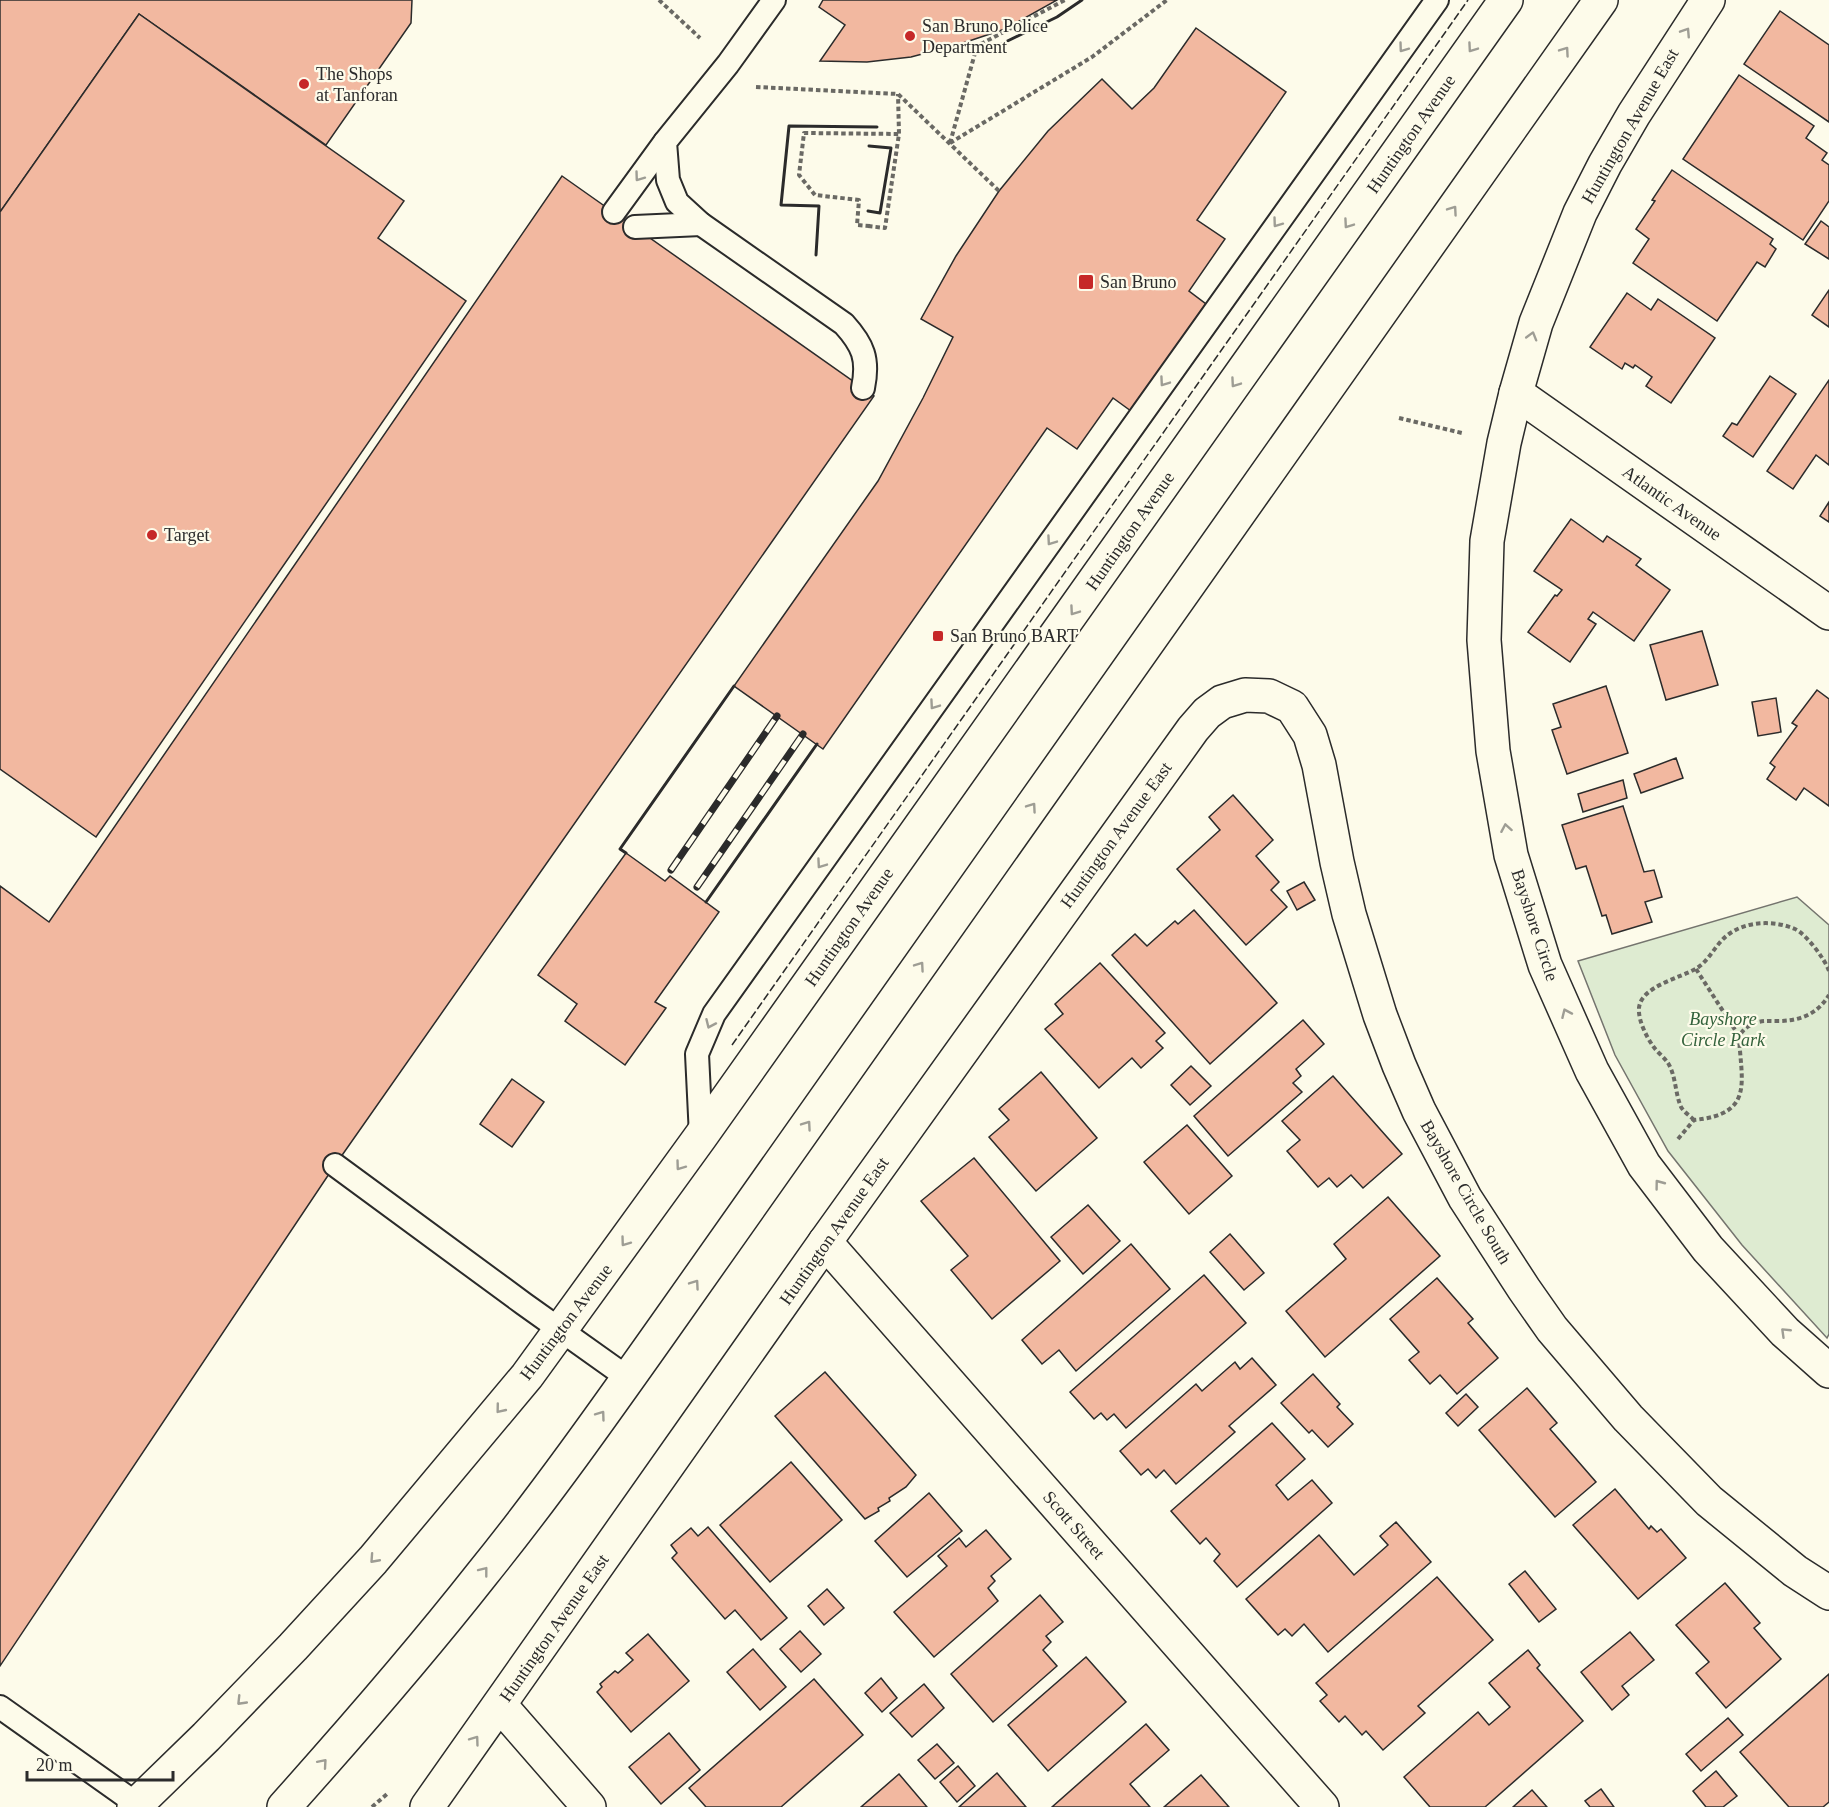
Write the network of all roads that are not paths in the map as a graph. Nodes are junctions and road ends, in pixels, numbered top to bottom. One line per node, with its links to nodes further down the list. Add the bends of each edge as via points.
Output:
1 (774, 0): 6 (lane)
2 (1437, 0): 14 (lane, one-way to 14, via 714,1014 697,1054)
3 (1506, 0): 14 (street, Huntington Avenue, one-way to 14)
4 (1601, 0): 19 (street, one-way to 4)
5 (1708, 0): 11 (street, Huntington Avenue East, one-way to 5, via 1536,323 1580,213 1634,114)
6 (665, 142): 7 (lane, one-way to 7); 8 (lane, via 668,180 677,202)
7 (614, 212)
8 (701, 224): 9 (lane); 10 (lane, via 844,324 865,355 867,372)
9 (635, 227)
10 (863, 388)
11 (1516, 393): 12 (street, Atlantic Avenue); 18 (street, Bayshore Circle, one-way to 11, via 1785,1332 1708,1249 1644,1165 1592,1071 1545,965 1511,855 1493,751 1485,651 1487,541)
12 (1829, 614)
13 (1269, 696): 16 (street, Huntington Avenue East, via 1245,695 1222,702 1192,729); 20 (street, Bayshore Circle South, via 1293,707 1310,735 1349,914 1380,1015 1419,1111 1494,1245 1552,1329 1628,1418 1709,1501 1795,1571)
14 (701, 1136): 17 (street, Huntington Avenue, one-way to 17)
15 (335, 1165): 17 (lane)
16 (825, 1242): 21 (street, Huntington Avenue East); 27 (street, Scott Street)
17 (562, 1330): 19 (lane); 23 (street, Huntington Avenue, one-way to 23, via 374,1560)
18 (1829, 1371)
19 (628, 1378): 24 (street, one-way to 19, via 481,1575)
20 (1829, 1593)
21 (500, 1705): 25 (street, Huntington Avenue East, one-way to 21); 26 (street)
22 (0, 1707): 23 (lane)
23 (137, 1806)
24 (284, 1807)
25 (427, 1807)
26 (589, 1807)
27 (1322, 1807)

